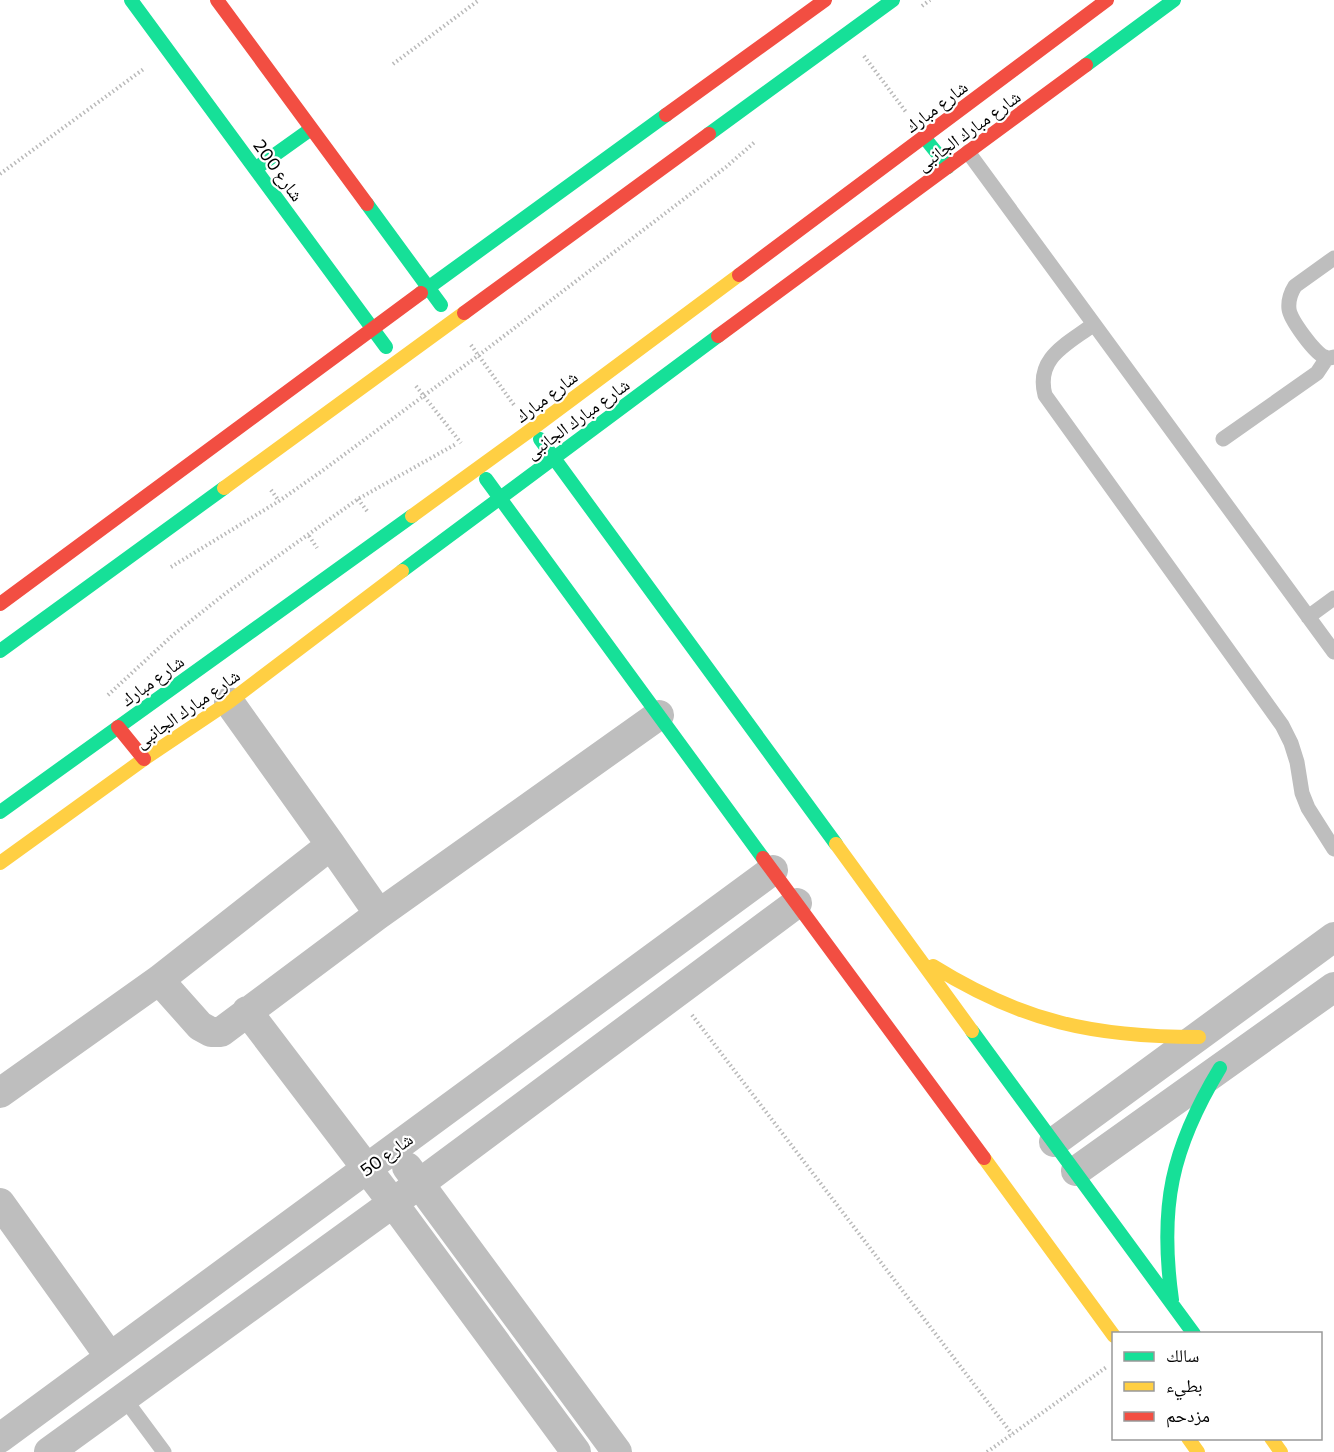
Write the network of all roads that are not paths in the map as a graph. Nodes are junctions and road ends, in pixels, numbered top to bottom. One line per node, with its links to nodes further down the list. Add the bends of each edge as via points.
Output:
1 (131, 0): 11 (main road, شارع 200)
2 (217, 0): 7 (main road)
3 (825, 0): 13 (main road)
4 (893, 0): 14 (main road)
5 (1107, 0): 8 (main road, شارع مبارك)
6 (1174, 0): 9 (main road, شارع مبارك الجانبى)
7 (311, 129): 11 (main road); 13 (main road)
8 (924, 137): 10 (main road); 19 (main road, شارع مبارك)
9 (968, 152): 10 (main road, شارع مبارك الجانبى); 15 (lane)
10 (948, 167): 21 (main road, شارع مبارك الجانبى)
11 (255, 169): 16 (main road, شارع 200)
12 (1334, 258): 17 (lane, via 1295,286 1289,300 1295,324 1319,354)
13 (428, 288): 14 (main road); 16 (main road)
14 (453, 320): 18 (main road)
15 (1094, 324): 28 (lane); 37 (lane, via 1051,356 1043,375 1045,395 1282,725 1297,762 1308,808)
16 (374, 329): 18 (main road, شارع 200); 27 (main road)
17 (1330, 357): 20 (lane, via 1317,373)
18 (397, 361): 29 (main road)
19 (532, 429): 21 (main road); 22 (main road, شارع مبارك)
20 (1223, 440)
21 (553, 458): 23 (main road); 24 (main road, شارع مبارك الجانبى)
22 (478, 468): 24 (main road); 33 (main road, شارع مبارك)
23 (579, 493): 25 (main road, via 549,480 536,482 522,499); 43 (main road)
24 (500, 497): 25 (main road); 31 (main road, شارع مبارك الجانبى)
25 (518, 523): 32 (main road)
26 (1334, 598): 28 (lane)
27 (0, 604)
28 (1308, 617): 30 (lane)
29 (0, 651)
30 (1334, 652)
31 (229, 702): 34 (main road, شارع مبارك الجانبى); 36 (street)
32 (659, 716): 39 (main road); 41 (street)
33 (118, 727): 34 (main road); 35 (main road, شارع مبارك)
34 (144, 759): 38 (main road, شارع مبارك الجانبى)
35 (0, 812)
36 (331, 845): 41 (street); 44 (street)
37 (1334, 849)
38 (0, 863)
39 (773, 870): 40 (main road); 51 (street, شارع 50)
40 (797, 903): 54 (street); 59 (main road)
41 (379, 914): 46 (street)
42 (1334, 937): 47 (street)
43 (916, 954): 47 (main road, via 979,994 1050,1022 1123,1036); 50 (main road)
44 (159, 980): 46 (street, via 205,1030 221,1032); 49 (street)
45 (1334, 987): 48 (street)
46 (247, 1011): 52 (street)
47 (1199, 1037): 50 (street)
48 (1220, 1068): 53 (street); 57 (main road, via 1189,1122 1171,1181 1165,1243)
49 (0, 1093)
50 (1054, 1142): 53 (main road)
51 (394, 1148): 52 (street, شارع 50); 54 (street)
52 (367, 1168): 56 (street); 60 (street, شارع 50)
53 (1076, 1171): 57 (main road)
54 (419, 1184): 56 (street); 66 (street)
55 (0, 1203): 60 (street)
56 (393, 1203): 61 (street); 65 (street)
57 (1173, 1304): 58 (main road)
58 (1193, 1332)
59 (1112, 1335)
60 (110, 1357): 62 (street, شارع 50)
61 (124, 1398): 63 (street); 64 (lane)
62 (0, 1438)
63 (49, 1452)
64 (164, 1452)
65 (576, 1452)
66 (617, 1452)

